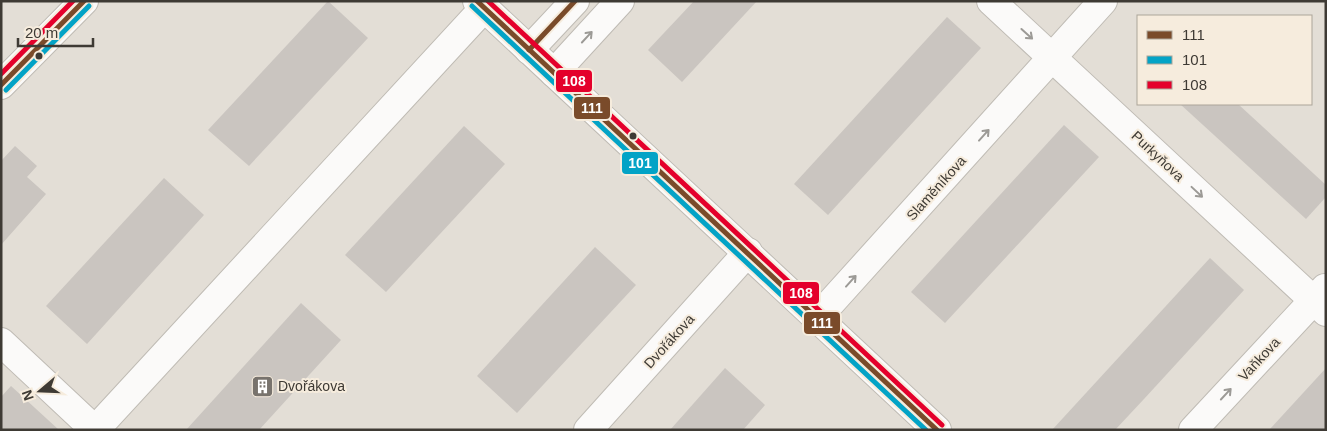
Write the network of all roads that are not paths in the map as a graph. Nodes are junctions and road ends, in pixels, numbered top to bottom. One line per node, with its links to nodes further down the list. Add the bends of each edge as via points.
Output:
1 (84, 1): 10 (street)
2 (575, 1): 7 (street)
3 (620, 1): 9 (street, one-way to 3)
4 (991, 1): 8 (street, Purkyňova, one-way to 8)
5 (1103, 1): 8 (street, Slaměníkova)
6 (480, 5): 7 (street); 15 (street)
7 (529, 50): 9 (street)
8 (1053, 59): 12 (street, Purkyňova, one-way to 12); 13 (street, Slaměníkova, one-way to 8)
9 (554, 73): 11 (street)
10 (1, 85)
11 (748, 252): 13 (street); 16 (street, Dvořákova)
12 (1322, 300): 18 (street, Vaňkova, one-way to 12)
13 (818, 317): 17 (street)
14 (1, 342): 15 (street)
15 (95, 430)
16 (588, 430)
17 (937, 430)
18 (1193, 430)

